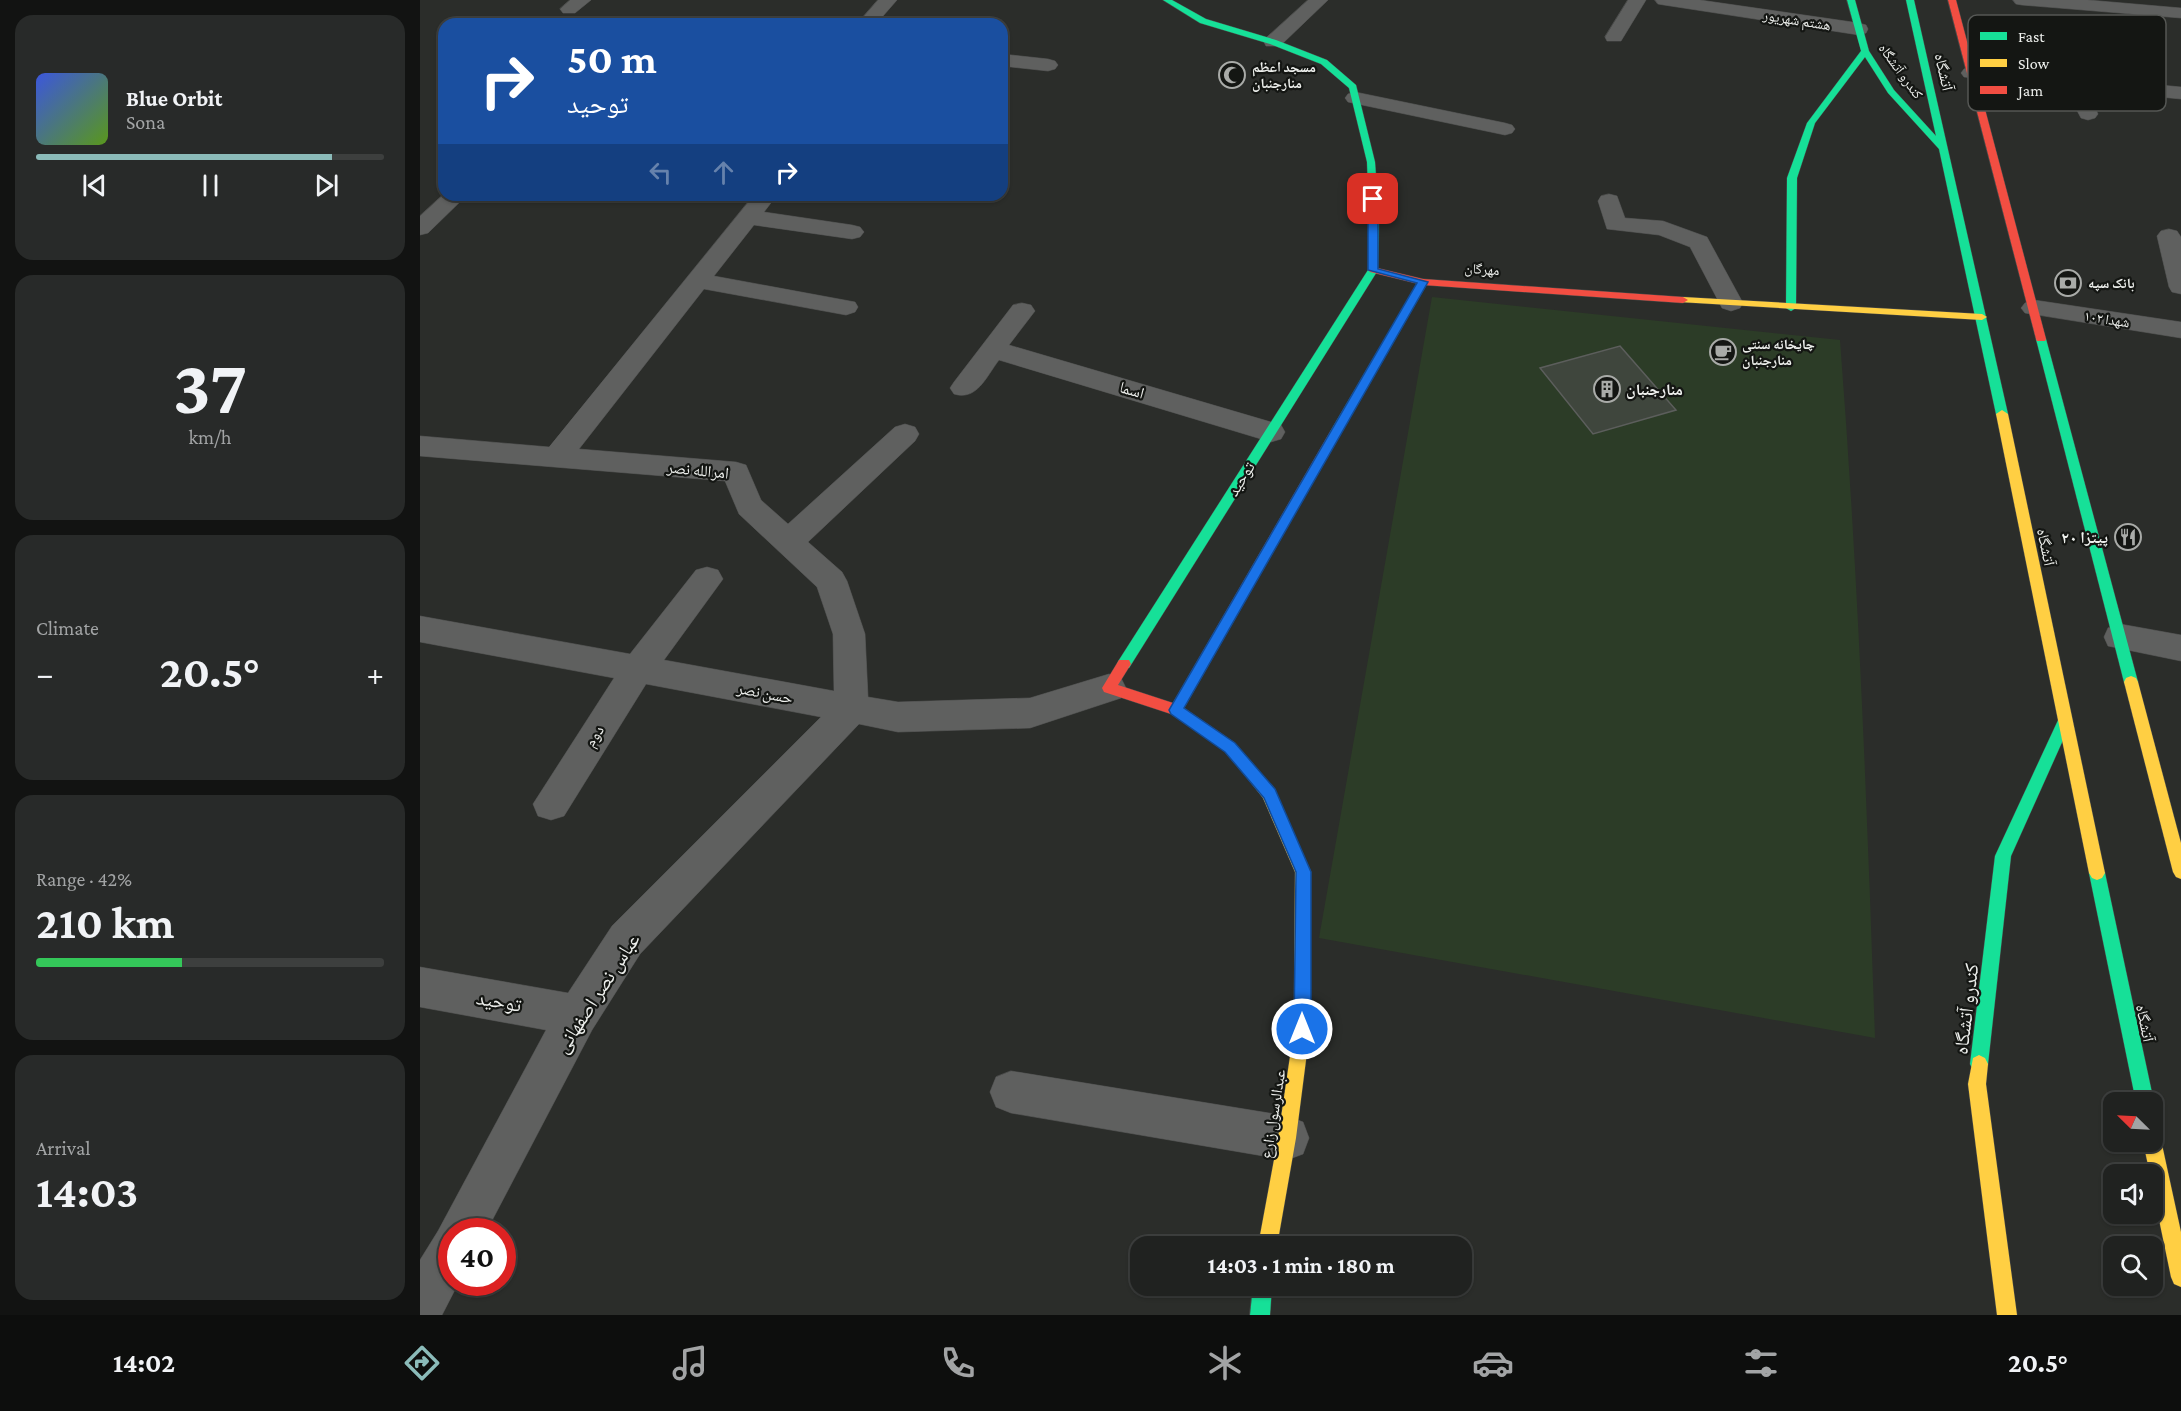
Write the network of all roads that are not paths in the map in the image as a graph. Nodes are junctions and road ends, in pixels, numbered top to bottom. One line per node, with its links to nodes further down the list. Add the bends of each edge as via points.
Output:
1 (888, 0): 11 (street)
2 (1167, 0): 14 (main road, via 1203,21)
3 (1319, 0): 14 (street)
4 (1637, 0): 13 (street)
5 (1665, 0): 12 (street, هشتم شهریور)
6 (1851, 0): 12 (main road, کندرو آتشگاه)
7 (1910, 0): 26 (main road, آتشگاه)
8 (1952, 0): 17 (main road, آتشگاه)
9 (2022, 0): 10 (street)
10 (2181, 13)
11 (872, 18)
12 (1859, 29): 15 (main road, کندرو آتشگاه)
13 (1614, 37)
14 (1273, 42): 21 (main road, via 1324,62 1353,87)
15 (1865, 51): 26 (main road, کندرو آتشگاه, via 1892,91); 40 (main road, via 1811,123 1792,178)
16 (1008, 61): 18 (street)
17 (1968, 61)
18 (1048, 65)
19 (2166, 92): 20 (street)
20 (2181, 93)
21 (1355, 98): 25 (street); 34 (main road, via 1371,162)
22 (1981, 111): 41 (main road, آتشگاه)
23 (2087, 111): 24 (street)
24 (2088, 114)
25 (1505, 129)
26 (1945, 151): 43 (main road, آتشگاه)
27 (449, 201): 31 (street)
28 (761, 201): 30 (street)
29 (1609, 201): 38 (street, via 1615,224 1663,228 1699,242)
30 (748, 217): 32 (street); 35 (street)
31 (420, 228)
32 (852, 232)
33 (2169, 236): 37 (street)
34 (1373, 270): 36 (main road, مهرگان); 47 (main road, توحید)
35 (697, 280): 39 (street); 50 (street)
36 (1423, 282): 38 (main road, مهرگان); 59 (main road)
37 (2181, 287)
38 (1731, 303): 40 (main road, مهرگان)
39 (846, 307)
40 (1791, 308): 43 (main road, مهرگان)
41 (2034, 308): 44 (street, شهدا ۱۰۲); 54 (main road, آتشگاه)
42 (1022, 311): 45 (street)
43 (1982, 317): 60 (main road, آتشگاه)
44 (2181, 330)
45 (992, 349): 46 (street); 47 (street, اسما)
46 (963, 388)
47 (1271, 432): 57 (main road, توحید)
48 (905, 434): 51 (street)
49 (420, 446): 50 (street, امرالله نصر)
50 (556, 458): 51 (street, امرالله نصر, via 736,472 749,506)
51 (788, 542): 58 (street, امرالله نصر, via 831,581 849,634)
52 (707, 579): 56 (street, دوم)
53 (420, 629): 56 (street, حسن نصر)
54 (2120, 637): 55 (street); 62 (main road, آتشگاه)
55 (2181, 648)
56 (638, 669): 58 (street, حسن نصر); 61 (street, دوم)
57 (1109, 688): 58 (street, حسن نصر, via 1030,713 898,717); 59 (main road, عبدالرسول زارع)
58 (852, 709): 64 (street, عباس نصر اصفهانی, via 626,940)
59 (1176, 710): 67 (main road, عبدالرسول زارع, via 1230,747 1269,794 1303,872 1302,1029)
60 (2065, 720): 66 (main road, آتشگاه); 76 (main road, کندرو آتشگاه, via 2003,856 1977,1084)
61 (551, 804)
62 (2181, 872)
63 (420, 987): 64 (street, توحید)
64 (578, 1015): 69 (street, عباس نصر اصفهانی)
65 (1011, 1092): 67 (street)
66 (2143, 1092)
67 (1287, 1138): 70 (main road, عبدالرسول زارع)
68 (2155, 1152): 72 (main road)
69 (469, 1218)
70 (1270, 1236)
71 (438, 1274): 74 (street)
72 (2181, 1277)
73 (1262, 1296): 75 (main road)
74 (420, 1307)
75 (1260, 1315)
76 (2007, 1315)

